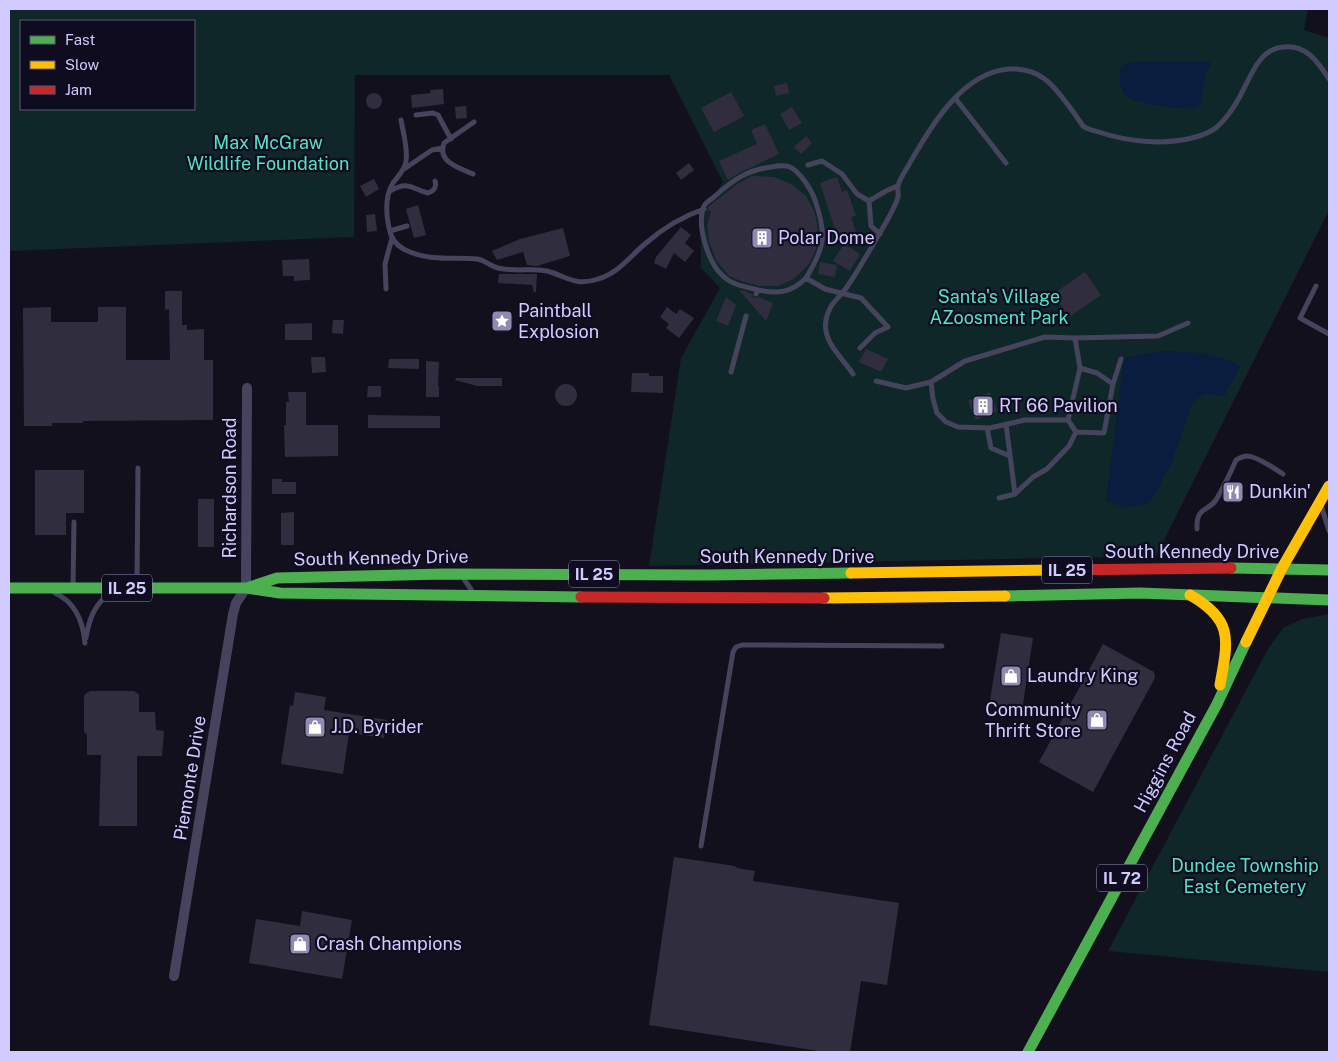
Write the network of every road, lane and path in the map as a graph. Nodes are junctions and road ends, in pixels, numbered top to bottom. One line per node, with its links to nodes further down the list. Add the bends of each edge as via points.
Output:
1 (1329, 79): 2 (lane, via 1312,56 1304,51 1290,46 1275,48 1259,61 1239,99 1215,129 1177,141 1116,138 1084,126 1054,87 1034,72 1010,69 992,72)
2 (955, 98): 8 (lane); 13 (lane, via 924,138)
3 (416, 115): 6 (lane, via 438,115)
4 (401, 120): 10 (lane, via 406,156)
5 (474, 122): 6 (lane)
6 (451, 139): 7 (lane)
7 (442, 148): 10 (lane, via 432,150); 11 (lane, via 448,162)
8 (1006, 163)
9 (808, 165): 15 (lane, via 822,161 842,174 858,194)
10 (403, 170): 14 (lane)
11 (472, 174)
12 (435, 181): 14 (lane, via 434,190 428,193 406,186)
13 (897, 186): 15 (lane); 19 (lane, via 898,196)
14 (389, 192): 18 (lane)
15 (869, 201): 19 (lane, via 871,226)
16 (704, 209): 20 (lane, via 654,237 615,271 586,282 547,271 499,268 480,260 422,256 404,250); 21 (lane, via 701,220 710,260 723,276 757,292 775,293 798,286); 21 (lane, via 730,183 755,169 789,166 813,195 820,216 819,257)
17 (407, 226): 18 (lane)
18 (390, 230): 20 (lane)
19 (880, 234): 24 (lane)
20 (392, 238): 23 (lane, via 385,264)
21 (806, 278): 24 (lane, via 825,289)
22 (1316, 286): 27 (lane, via 1300,318)
23 (386, 289)
24 (841, 293): 29 (lane, via 861,298 888,327 875,333); 33 (lane, via 832,303 825,333)
25 (746, 316): 32 (lane)
26 (1188, 323): 28 (lane, via 1158,336)
27 (1329, 334)
28 (1075, 338): 31 (lane); 35 (lane, via 1045,337 965,360)
29 (860, 348)
30 (1121, 359): 36 (lane)
31 (1080, 368): 36 (lane, via 1097,373); 38 (lane)
32 (731, 372)
33 (853, 374)
34 (876, 381): 35 (lane, via 906,388)
35 (931, 382): 40 (lane, via 937,413 946,422 958,427)
36 (1113, 384): 41 (lane, via 1104,433)
37 (247, 388): 60 (street, Richardson Road)
38 (1068, 420): 39 (lane, via 1025,420); 41 (lane)
39 (1006, 424): 40 (lane); 42 (lane)
40 (987, 428): 42 (lane, via 991,448)
41 (1076, 432): 46 (lane, via 1069,446 1047,469)
42 (1010, 456): 46 (lane)
43 (138, 468): 59 (lane)
44 (1283, 474): 50 (lane, via 1249,456 1236,460 1214,503 1203,509)
45 (1329, 486): 48 (main road, Higgins Road / IL 72)
46 (1015, 494): 47 (lane)
47 (999, 498)
48 (1320, 500): 51 (lane); 52 (main road, Higgins Road / IL 72)
49 (74, 522): 57 (lane)
50 (1197, 528)
51 (1329, 531)
52 (1282, 568): 53 (main road, South Kennedy Drive / IL 25); 54 (main road, South Kennedy Drive / IL 25, via 719,575); 63 (main road, Higgins Road / IL 72)
53 (1329, 570)
54 (460, 574): 60 (main road, South Kennedy Drive / IL 25, via 277,578); 62 (lane)
55 (9, 588): 56 (main road, South Kennedy Drive / IL 25)
56 (42, 588): 57 (main road, South Kennedy Drive / IL 25); 58 (lane, via 62,596 75,609 85,643 93,611)
57 (73, 588): 58 (main road, South Kennedy Drive / IL 25)
58 (117, 588): 59 (main road, South Kennedy Drive / IL 25)
59 (137, 588): 60 (main road, South Kennedy Drive / IL 25)
60 (246, 588): 62 (main road, South Kennedy Drive / IL 25, via 280,593); 68 (street, Piemonte Drive, via 233,614)
61 (1188, 594): 62 (main road, South Kennedy Drive / IL 25, via 937,598); 63 (main road, South Kennedy Drive / IL 25); 66 (main road, via 1205,602 1220,620 1226,634 1227,650)
62 (476, 596)
63 (1268, 597): 64 (main road, South Kennedy Drive / IL 25); 66 (main road, Higgins Road / IL 72)
64 (1329, 600)
65 (942, 646): 67 (lane, via 736,647)
66 (1217, 704): 69 (main road, Higgins Road / IL 72)
67 (701, 846)
68 (174, 976)
69 (1028, 1052)

